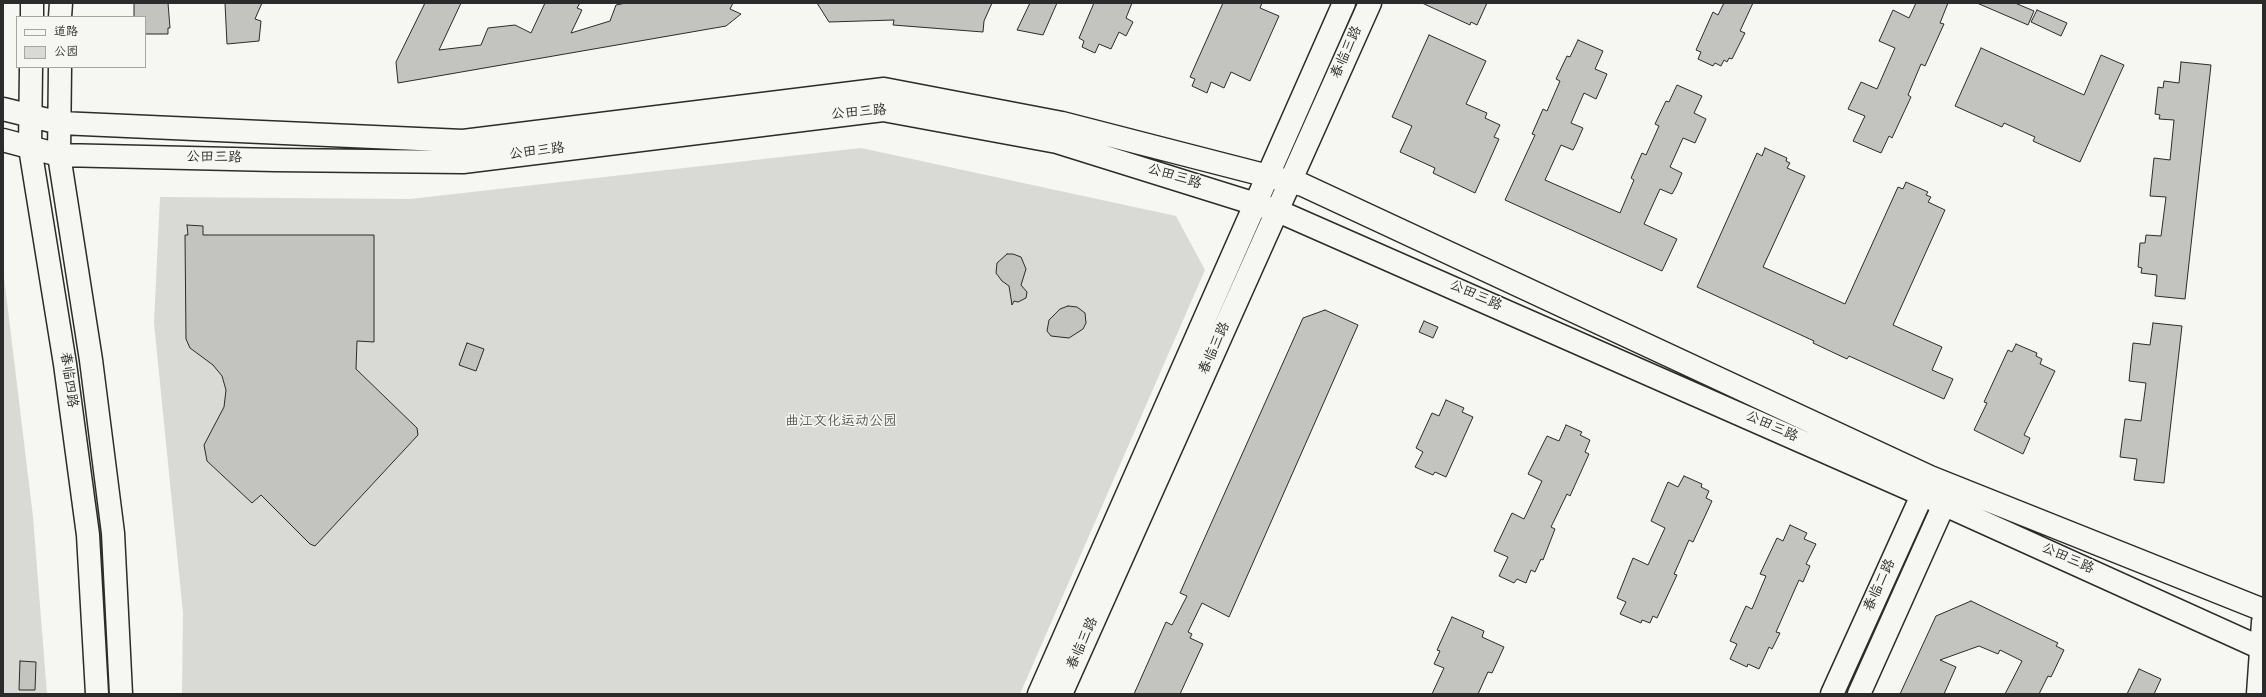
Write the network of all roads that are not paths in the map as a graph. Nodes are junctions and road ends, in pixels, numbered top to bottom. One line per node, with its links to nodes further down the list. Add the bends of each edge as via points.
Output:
1 (32, 3): 5 (main road)
2 (61, 3): 6 (main road)
3 (1344, 3): 15 (main road, 春临三路)
4 (1370, 3): 16 (main road, 春临三路)
5 (32, 16)
6 (60, 16)
7 (31, 68): 10 (main road, 春临四路)
8 (60, 68): 11 (main road, 春临四路)
9 (3, 109): 10 (main road, 公田三路)
10 (30, 116): 11 (main road, 公田三路); 13 (main road, 春临四路)
11 (60, 123): 14 (main road, 春临四路); 15 (main road, 公田三路, via 463,141 884,89 1062,123)
12 (3, 140): 13 (main road, 公田三路)
13 (30, 148): 14 (main road, 公田三路); 24 (main road, 春临四路, via 65,364 88,535)
14 (59, 155): 17 (main road, 公田三路, via 463,162 883,110 1057,142); 25 (main road, 春临四路, via 91,360 112,525)
15 (1268, 176): 16 (main road, 公田三路); 17 (main road, 春临三路)
16 (1291, 181): 18 (main road, 春临三路); 19 (main road, 公田三路)
17 (1256, 204): 18 (main road, 公田三路); 26 (main road, 春临三路)
18 (1278, 211): 19 (main road, 公田三路); 27 (main road, 春临三路)
19 (1927, 486): 20 (main road, 公田三路); 28 (main road, 春临二路)
20 (1948, 495): 21 (main road, 公田三路); 23 (main road, 公田三路); 29 (main road, 春临二路)
21 (2263, 610)
22 (2263, 622): 23 (main road)
23 (2261, 648): 30 (main road)
24 (97, 694)
25 (121, 694)
26 (1039, 694)
27 (1061, 694)
28 (1832, 694)
29 (1859, 694)
30 (2258, 694)

